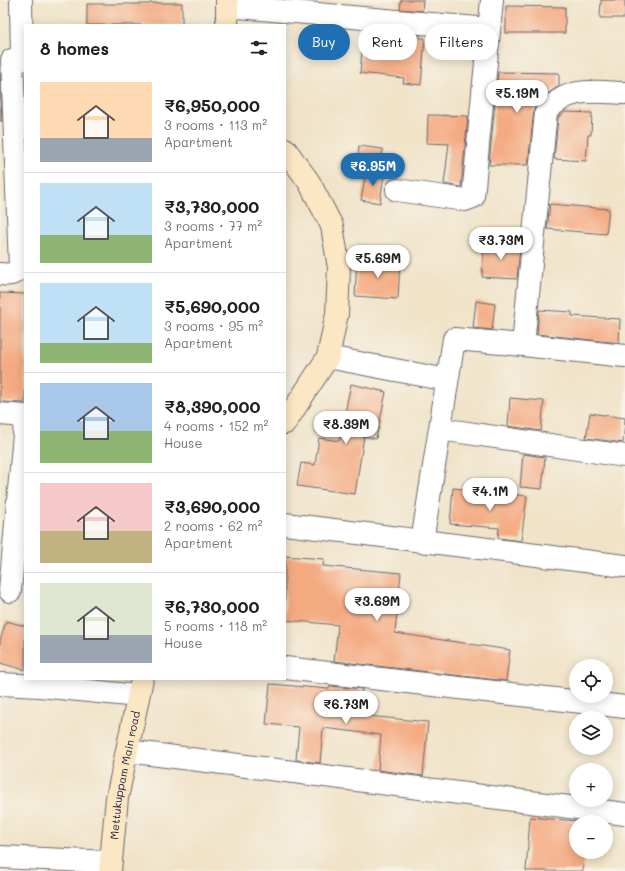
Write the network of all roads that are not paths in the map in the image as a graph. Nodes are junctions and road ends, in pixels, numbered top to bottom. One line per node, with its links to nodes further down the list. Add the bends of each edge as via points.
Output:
1 (21, 0): 6 (street)
2 (492, 0): 5 (street)
3 (227, 10): 4 (street)
4 (425, 24)
5 (490, 24)
6 (15, 60): 11 (street, via 20,267 10,275)
7 (486, 60): 10 (street, via 473,197 465,200)
8 (625, 93): 12 (street, via 578,92 554,102 546,112)
9 (286, 150): 14 (main road, via 310,182 332,226 338,284 337,314)
10 (397, 190)
11 (0, 274)
12 (523, 345): 13 (street); 15 (street, via 454,339)
13 (625, 356)
14 (328, 357): 15 (street); 18 (main road)
15 (447, 380): 19 (street)
16 (0, 414): 17 (street)
17 (24, 416)
18 (286, 421)
19 (440, 429): 21 (street); 23 (street)
20 (24, 436): 25 (street)
21 (625, 456)
22 (286, 524): 23 (street)
23 (422, 542): 24 (street)
24 (625, 566)
25 (12, 592)
26 (286, 668): 29 (street)
27 (0, 684): 28 (street)
28 (140, 687): 30 (main road, Mettukuppam Main road)
29 (625, 707)
30 (127, 750): 31 (street); 33 (main road, Mettukuppam Main road, via 117,798)
31 (625, 814)
32 (0, 857): 33 (street)
33 (110, 866)

